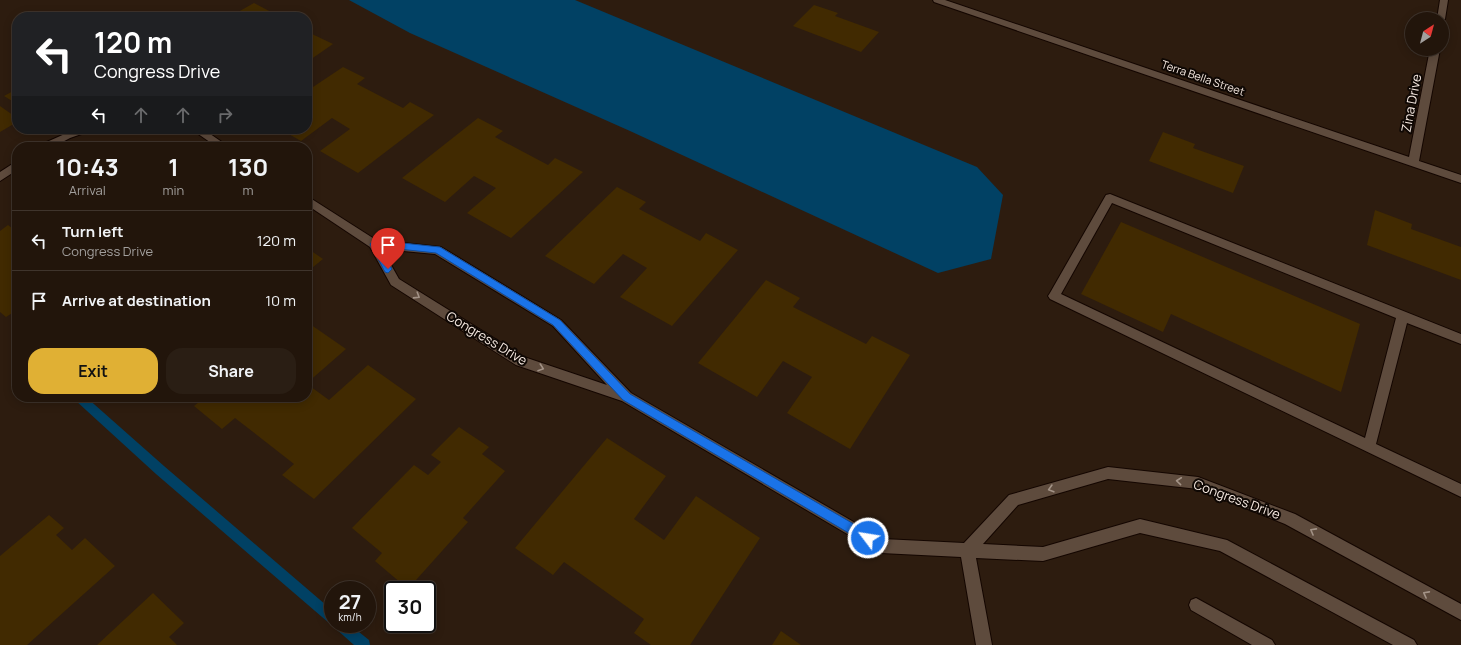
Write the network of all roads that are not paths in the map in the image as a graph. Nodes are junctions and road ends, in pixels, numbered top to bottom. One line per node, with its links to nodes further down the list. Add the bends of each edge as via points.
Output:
1 (937, 0): 9 (street, Terra Bella Street)
2 (1444, 0): 3 (street)
3 (1442, 12)
4 (1434, 56): 9 (street, Zina Drive)
5 (72, 134): 7 (street)
6 (204, 134): 8 (street)
7 (54, 142)
8 (216, 142)
9 (1413, 162): 12 (street, Terra Bella Street)
10 (12, 169): 11 (street)
11 (0, 177)
12 (1461, 179)
13 (312, 203): 14 (street, Congress Drive)
14 (374, 244): 17 (street, Congress Drive, one-way to 17, via 395,282 520,361); 17 (street, Congress Drive, via 437,250 556,323)
15 (1403, 316): 16 (street); 18 (street); 18 (street, via 1110,198 1054,296)
16 (1461, 339)
17 (626, 397): 20 (street, Congress Drive, via 881,546)
18 (1369, 447): 19 (street)
19 (1461, 491)
20 (967, 550): 22 (street, Congress Drive, one-way to 20, via 1290,519 1198,483 1108,473 1014,500); 23 (street); 25 (street, Congress Drive, via 1043,554 1140,526 1222,545)
21 (1196, 605): 24 (street)
22 (1461, 612)
23 (984, 645)
24 (1267, 645)
25 (1409, 645)

